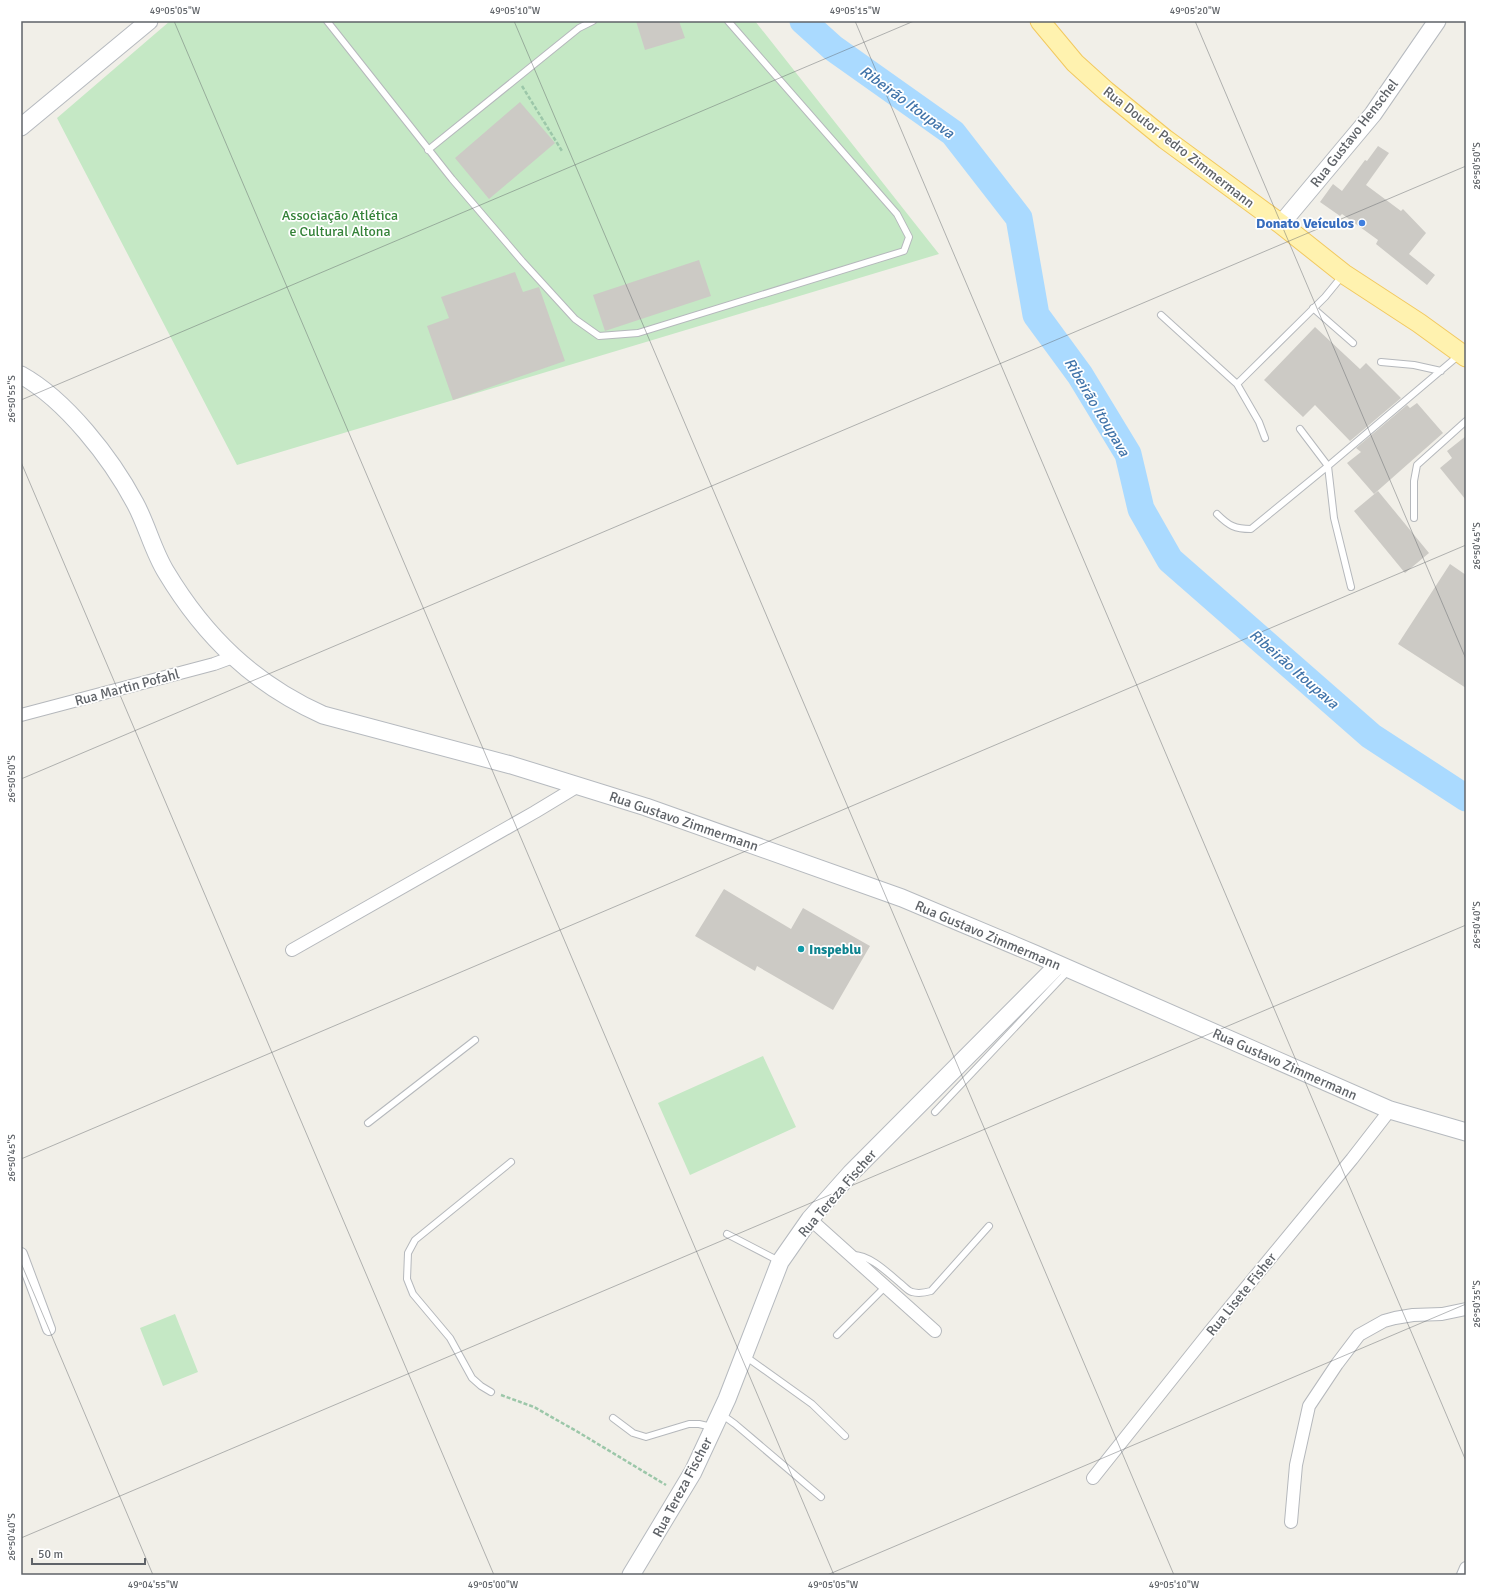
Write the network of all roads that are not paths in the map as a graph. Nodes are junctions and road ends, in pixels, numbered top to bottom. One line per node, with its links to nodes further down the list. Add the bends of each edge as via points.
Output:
1 (150, 21): 7 (street)
2 (327, 21): 8 (lane)
3 (593, 21): 8 (lane, via 579,28)
4 (728, 21): 8 (lane, via 897,214 909,237 904,251 638,334 599,336 575,319)
5 (1040, 21): 9 (main road, Rua Doutor Pedro Zimmermann, via 1075,63 1106,91 1165,139)
6 (1438, 21): 9 (street, Rua Gustavo Henschel, via 1373,114)
7 (21, 127)
8 (428, 150)
9 (1281, 224): 10 (main road, Rua Doutor Pedro Zimmermann)
10 (1344, 274): 11 (lane); 14 (main road, Rua Doutor Pedro Zimmermann)
11 (1313, 308): 13 (lane); 18 (lane)
12 (1162, 315): 18 (lane)
13 (1353, 343)
14 (1464, 355): 16 (lane)
15 (1381, 362): 16 (lane)
16 (1441, 371): 22 (lane)
17 (21, 375): 26 (street, Rua Gustavo Zimmermann, via 50,395 106,457 135,503 165,571 190,609)
18 (1237, 384): 21 (lane, via 1259,422)
19 (1466, 421): 24 (lane, via 1417,465 1414,481)
20 (1300, 429): 22 (lane)
21 (1265, 438)
22 (1328, 466): 23 (lane, via 1251,529 1239,529 1227,524); 25 (lane, via 1334,518)
23 (1217, 514)
24 (1414, 518)
25 (1351, 587)
26 (233, 658): 27 (street, Rua Martin Pofahl); 28 (street, Rua Gustavo Zimmermann, via 279,693 322,715 511,765)
27 (21, 715)
28 (578, 786): 29 (street); 30 (street, Rua Gustavo Zimmermann, via 683,819 902,898)
29 (292, 950)
30 (1064, 968): 32 (street, Rua Gustavo Zimmermann); 33 (lane); 37 (street, Rua Tereza Fischer, via 851,1173)
31 (475, 1040): 34 (lane)
32 (1390, 1110): 35 (street, Rua Gustavo Zimmermann); 54 (street, Rua Lisete Fisher)
33 (935, 1112)
34 (368, 1123)
35 (1466, 1132)
36 (511, 1162): 50 (lane, via 415,1240 408,1253 407,1279 413,1294 450,1338 472,1378)
37 (810, 1219): 41 (street); 42 (street, Rua Tereza Fischer)
38 (989, 1226): 41 (lane, via 931,1291 922,1293 911,1292 866,1258)
39 (727, 1234): 42 (lane)
40 (21, 1254): 43 (street)
41 (851, 1255): 44 (street)
42 (780, 1262): 49 (street, Rua Tereza Fischer)
43 (24, 1269): 46 (street)
44 (886, 1286): 47 (street); 48 (lane)
45 (1466, 1309): 56 (street, via 1395,1318 1359,1335 1309,1406 1296,1465)
46 (49, 1329)
47 (935, 1331)
48 (837, 1335)
49 (744, 1356): 52 (street, Rua Tereza Fischer); 53 (lane, via 812,1404)
50 (491, 1392)
51 (613, 1418): 52 (lane, via 633,1433 646,1437 689,1424)
52 (717, 1421): 55 (lane, via 735,1424); 58 (street, Rua Tereza Fischer, via 693,1472)
53 (845, 1436)
54 (1093, 1478)
55 (821, 1497)
56 (1291, 1522)
57 (1466, 1568): 59 (street)
58 (631, 1575)
59 (1463, 1575)

